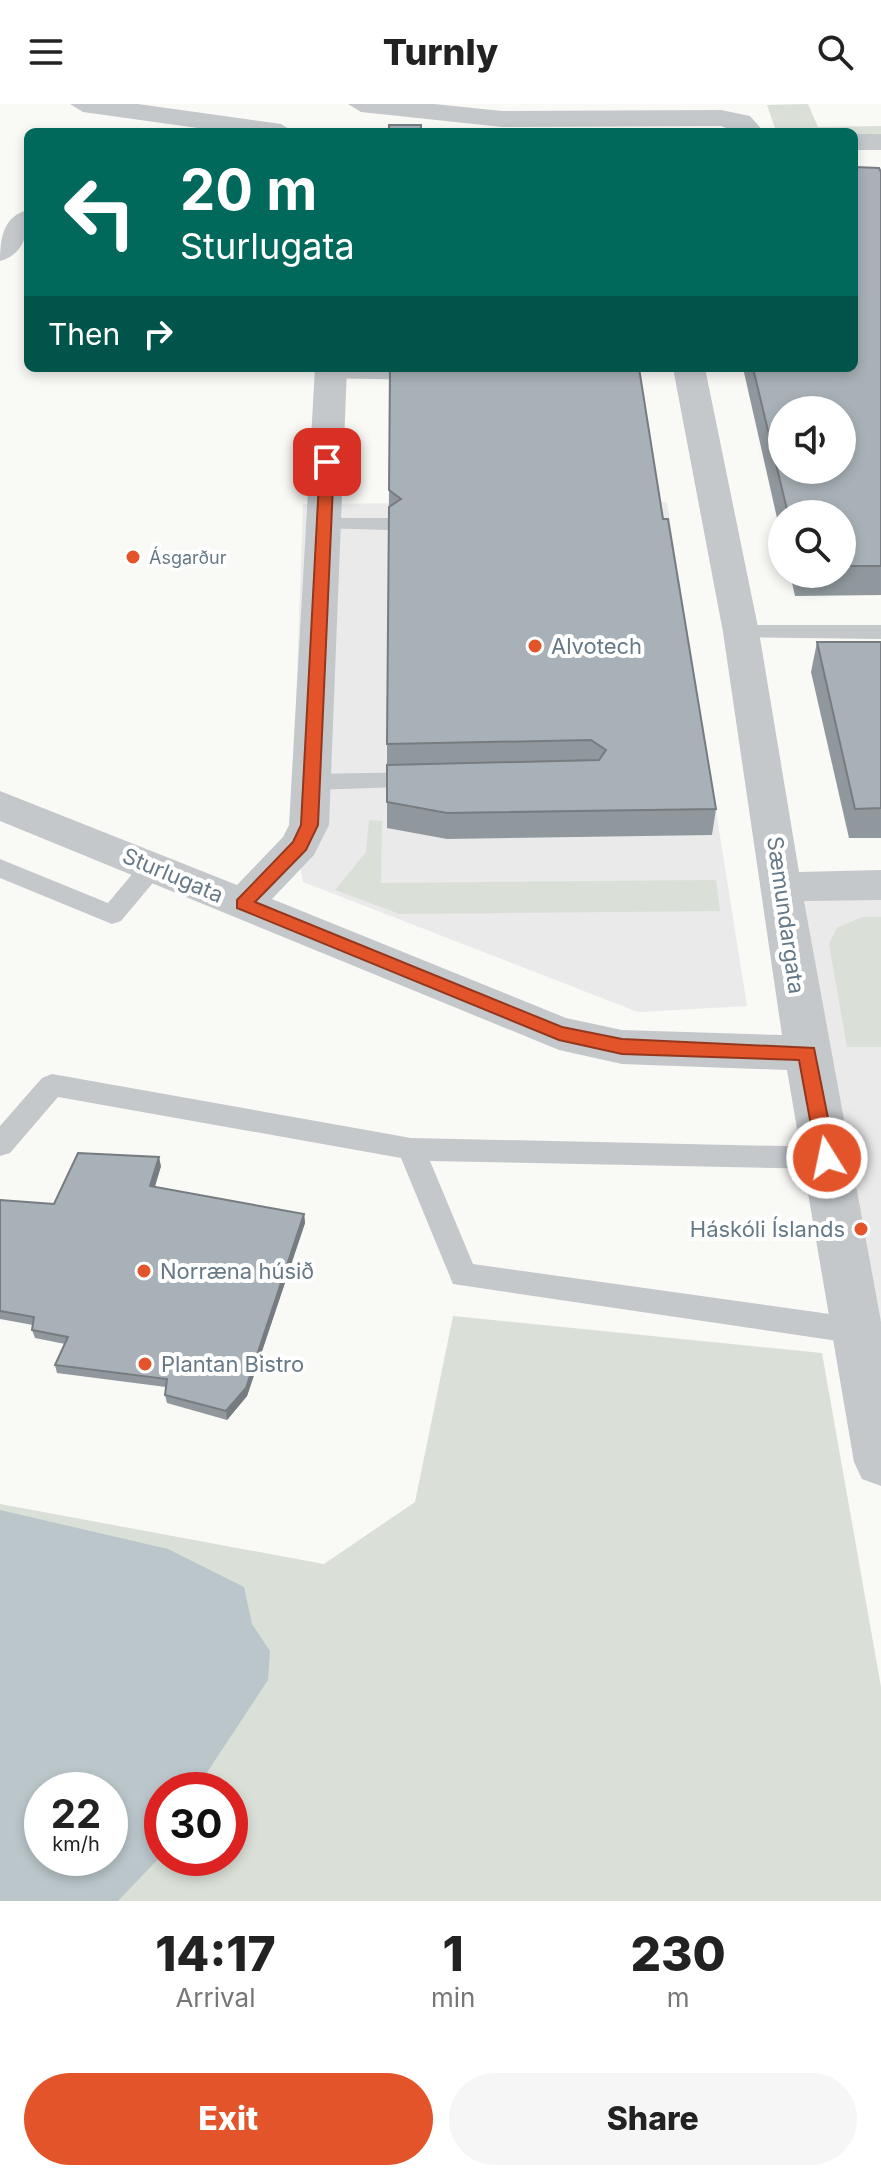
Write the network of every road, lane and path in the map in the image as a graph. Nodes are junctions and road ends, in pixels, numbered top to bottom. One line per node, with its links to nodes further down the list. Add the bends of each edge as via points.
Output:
1 (83, 104): 3 (street)
2 (361, 104): 4 (street)
3 (127, 110): 5 (street); 6 (street)
4 (488, 111): 7 (street, via 721,118)
5 (111, 128)
6 (253, 128)
7 (747, 128)
8 (858, 142): 9 (street)
9 (881, 142)
10 (24, 223): 11 (street)
11 (0, 252)
12 (331, 372): 16 (street)
13 (366, 372): 15 (lane)
14 (690, 372): 18 (street, Sæmundargata)
15 (435, 374)
16 (324, 524): 17 (lane); 21 (street)
17 (389, 524)
18 (741, 632): 19 (lane); 26 (street, Sæmundargata)
19 (881, 632)
20 (446, 780): 21 (lane)
21 (312, 782): 27 (street, via 309,825 300,845)
22 (0, 805): 23 (street, Sturlugata)
23 (153, 866): 24 (lane, via 112,915); 27 (street, Sturlugata)
24 (0, 868)
25 (881, 885): 26 (street)
26 (783, 887): 28 (street, Sæmundargata)
27 (243, 904): 28 (street, Sturlugata, via 559,1033 622,1047)
28 (807, 1053): 31 (street, Sæmundargata)
29 (0, 1145): 30 (lane, via 52,1085)
30 (411, 1149): 31 (lane); 32 (lane, via 463,1275)
31 (827, 1158): 32 (street, Sæmundargata)
32 (858, 1331): 33 (street, Sæmundargata)
33 (881, 1462)

